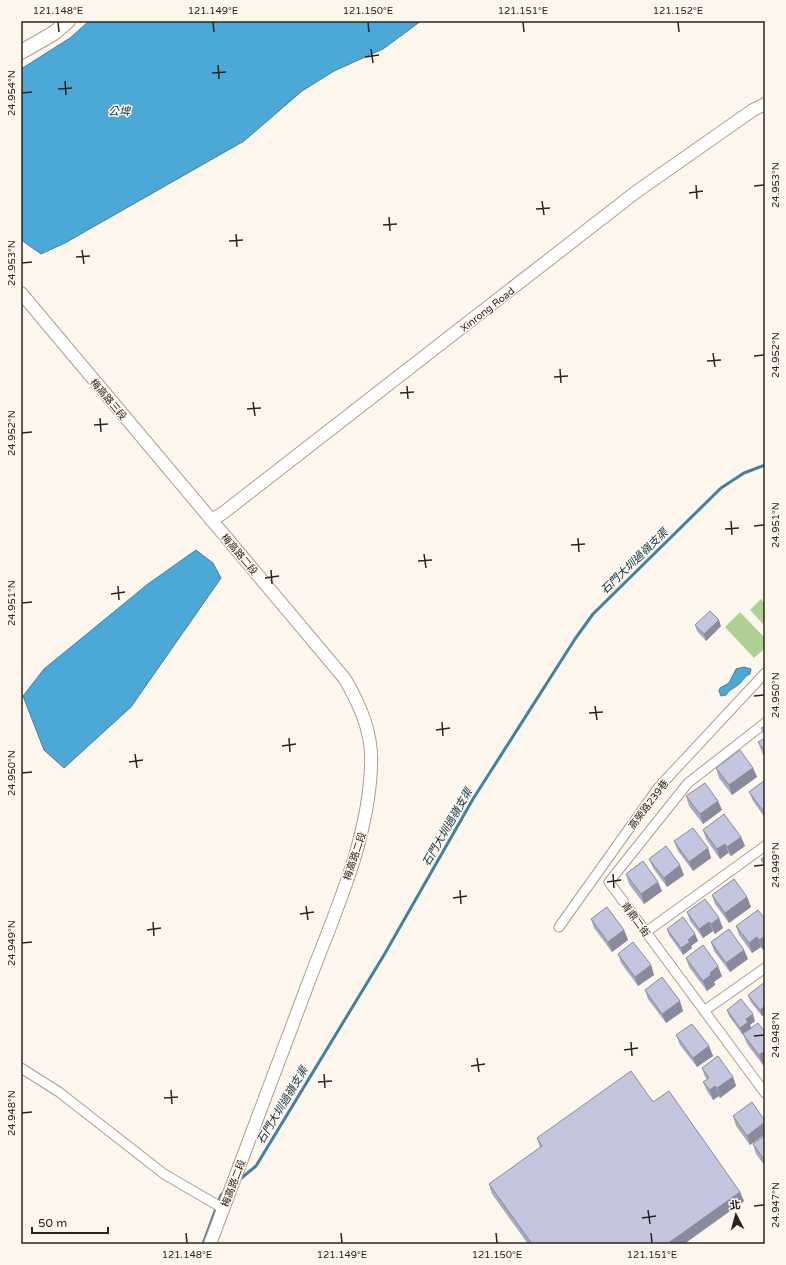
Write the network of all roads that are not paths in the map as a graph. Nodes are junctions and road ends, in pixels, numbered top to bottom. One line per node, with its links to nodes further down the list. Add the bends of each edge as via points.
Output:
1 (68, 21): 2 (main road, via 54,33)
2 (21, 52)
3 (765, 104): 6 (street, Xinrong Road, via 636,192)
4 (21, 293): 5 (street, 梅高路三段)
5 (198, 504): 6 (street, 梅高路二段)
6 (212, 520): 16 (street, 梅高路二段, via 345,679 361,707 369,738 372,766 364,829)
7 (765, 673): 10 (street, 高榮路239巷, via 658,788)
8 (763, 724): 11 (street, 青鼎二街, via 688,783 609,882)
9 (765, 846): 11 (street)
10 (559, 927)
11 (646, 932): 13 (street, 青鼎二街)
12 (765, 968): 13 (street)
13 (704, 1011): 15 (street, 青鼎二街)
14 (21, 1068): 16 (street, via 59,1092 164,1174)
15 (764, 1088)
16 (223, 1208): 17 (street, 梅高路二段)
17 (210, 1244)

